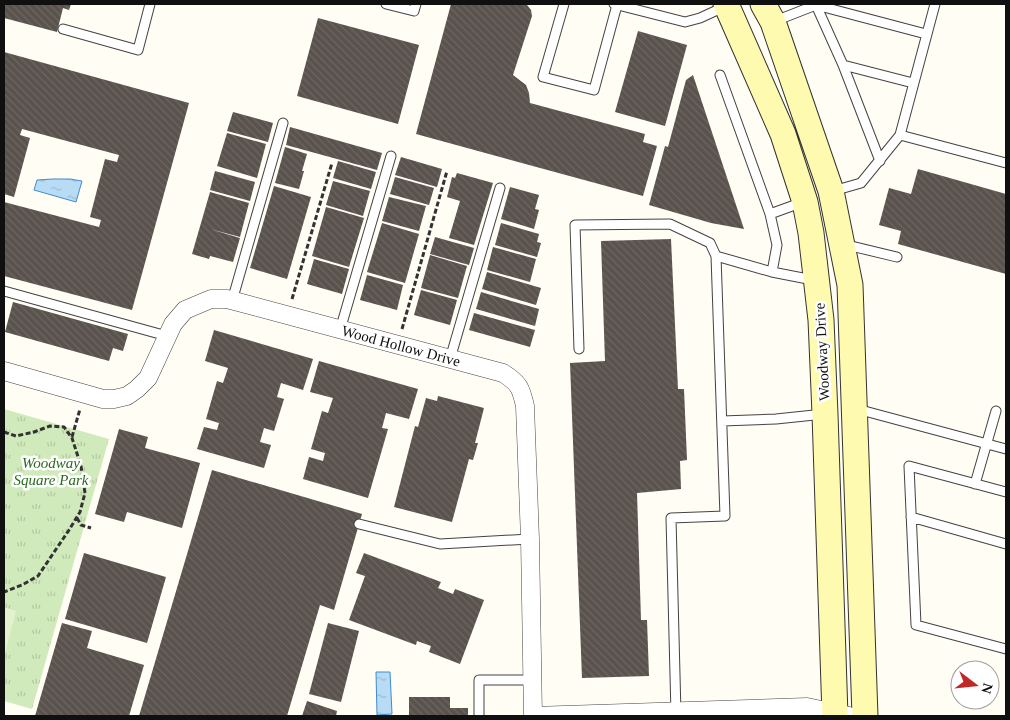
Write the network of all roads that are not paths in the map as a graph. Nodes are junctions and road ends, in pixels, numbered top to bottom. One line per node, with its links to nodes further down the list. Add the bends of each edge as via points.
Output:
1 (150, 4): 11 (lane, via 138,50)
2 (386, 4): 3 (lane, via 414,11)
3 (416, 4)
4 (564, 4): 5 (lane, via 544,77 594,90)
5 (615, 4): 9 (lane)
6 (816, 4): 10 (lane); 12 (lane); 13 (lane)
7 (935, 4): 12 (lane)
8 (726, 5): 9 (lane, via 685,22); 23 (main road, Woodway Drive, via 784,134)
9 (633, 6)
10 (768, 13): 22 (main road, Woodway Drive)
11 (63, 29)
12 (926, 34): 15 (lane)
13 (843, 65): 15 (lane); 19 (lane)
14 (720, 75): 24 (lane)
15 (913, 83): 17 (lane)
16 (283, 123): 31 (lane)
17 (900, 135): 19 (lane); 20 (lane)
18 (391, 156): 32 (lane)
19 (880, 161): 22 (lane, via 862,183)
20 (1006, 163)
21 (500, 188): 35 (lane)
22 (832, 191): 23 (main road); 25 (main road, Woodway Drive)
23 (805, 202): 24 (lane); 29 (main road, Woodway Drive)
24 (770, 214): 28 (lane, via 777,245)
25 (841, 243): 27 (lane); 37 (main road, Woodway Drive, via 850,285)
26 (716, 256): 28 (lane); 34 (lane, via 710,243 670,224 575,225); 40 (lane)
27 (896, 257)
28 (772, 272): 29 (lane)
29 (817, 281): 39 (main road, Woodway Drive)
30 (4, 291): 33 (lane)
31 (232, 301): 32 (street, Wood Hollow Drive); 33 (street, Wood Hollow Drive, via 211,299 186,310)
32 (340, 330): 35 (street, Wood Hollow Drive)
33 (167, 336): 36 (street, Wood Hollow Drive, via 148,378 128,396 103,399)
34 (579, 349)
35 (450, 359): 47 (street, Wood Hollow Drive, via 503,373 522,390)
36 (4, 371)
37 (855, 408): 39 (main road); 41 (lane); 55 (main road, Woodway Drive)
38 (996, 411): 41 (lane)
39 (825, 414): 40 (lane); 52 (main road, Woodway Drive)
40 (722, 421): 51 (lane, via 725,516 671,518)
41 (987, 444): 42 (lane); 43 (lane)
42 (1006, 449)
43 (975, 484): 44 (lane); 45 (lane, via 909,466)
44 (1006, 492)
45 (911, 517): 48 (lane); 49 (lane, via 916,625)
46 (360, 524): 47 (lane, via 440,544)
47 (530, 539): 50 (street, Wood Hollow Drive)
48 (1006, 544)
49 (1006, 649)
50 (533, 680): 53 (lane, via 479,680); 54 (street, Wood Hollow Drive)
51 (676, 714): 52 (street, via 807,707); 54 (street)
52 (839, 715)
53 (479, 716)
54 (533, 716)
55 (865, 716)

